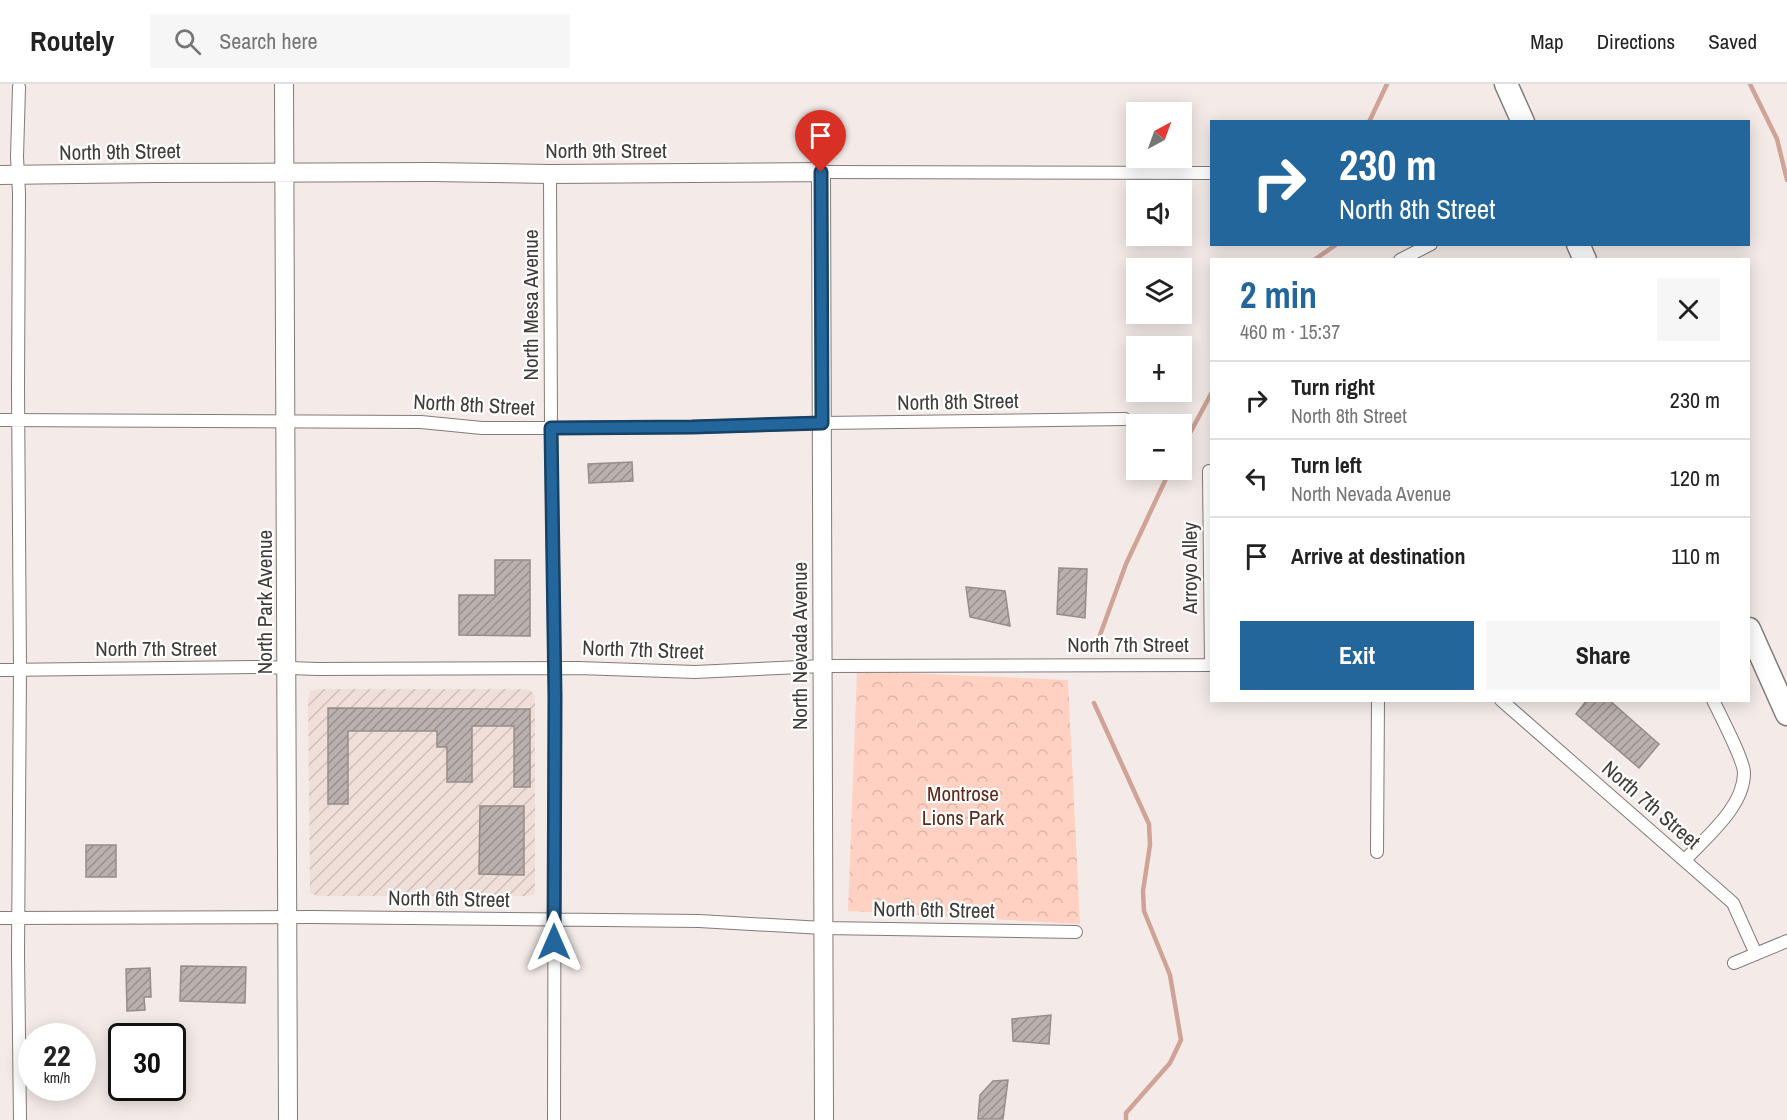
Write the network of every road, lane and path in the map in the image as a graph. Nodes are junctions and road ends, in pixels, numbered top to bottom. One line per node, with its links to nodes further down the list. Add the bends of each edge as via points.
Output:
1 (284, 84): 7 (street, North Park Avenue)
2 (1506, 84): 4 (highway)
3 (19, 87): 9 (street, via 17,157)
4 (1522, 120)
5 (821, 172): 6 (street, North 9th Street); 8 (street, North 9th Street); 16 (street, North Nevada Avenue)
6 (1210, 173)
7 (285, 174): 8 (street, North 9th Street); 9 (street, North 9th Street); 15 (street, North Park Avenue)
8 (550, 174): 17 (street, North Mesa Avenue)
9 (9, 175): 14 (street)
10 (1427, 246): 11 (street)
11 (1404, 258)
12 (1125, 419): 16 (street, North 8th Street)
13 (0, 420): 14 (street, North 8th Street)
14 (18, 421): 15 (street, North 8th Street); 26 (street)
15 (286, 421): 17 (street, North 8th Street); 23 (street, North Park Avenue)
16 (822, 423): 17 (street, North 8th Street); 22 (street, North Nevada Avenue)
17 (551, 428): 24 (street, North Mesa Avenue)
18 (1209, 471): 19 (street, Arroyo Alley)
19 (1210, 568)
20 (1750, 631): 30 (highway)
21 (1210, 665): 22 (street, North 7th Street)
22 (823, 666): 24 (street, North 7th Street, via 695,672); 37 (street, North Nevada Avenue)
23 (288, 667): 24 (street, North 7th Street); 26 (street, North 7th Street); 33 (street, North Park Avenue)
24 (554, 668): 36 (street, North Mesa Avenue)
25 (0, 670): 26 (street, North 7th Street)
26 (20, 670): 35 (street)
27 (1378, 702): 31 (street)
28 (1503, 702): 32 (street, North 7th Street)
29 (1714, 702): 32 (street, via 1744,772 1740,795)
30 (1787, 714)
31 (1377, 852)
32 (1685, 860): 40 (street, North 7th Street, via 1733,903)
33 (288, 917): 35 (street, North 6th Street); 36 (street, North 6th Street); 43 (street, North Park Avenue)
34 (0, 918): 35 (street, North 6th Street)
35 (18, 919): 42 (street)
36 (554, 920): 37 (street, North 6th Street); 44 (street, North Mesa Avenue)
37 (823, 927): 38 (street, North 6th Street); 45 (street, North Nevada Avenue)
38 (1076, 932)
39 (1787, 941): 40 (street)
40 (1756, 954): 41 (street)
41 (1734, 963)
42 (20, 1120)
43 (288, 1120)
44 (555, 1120)
45 (824, 1120)

